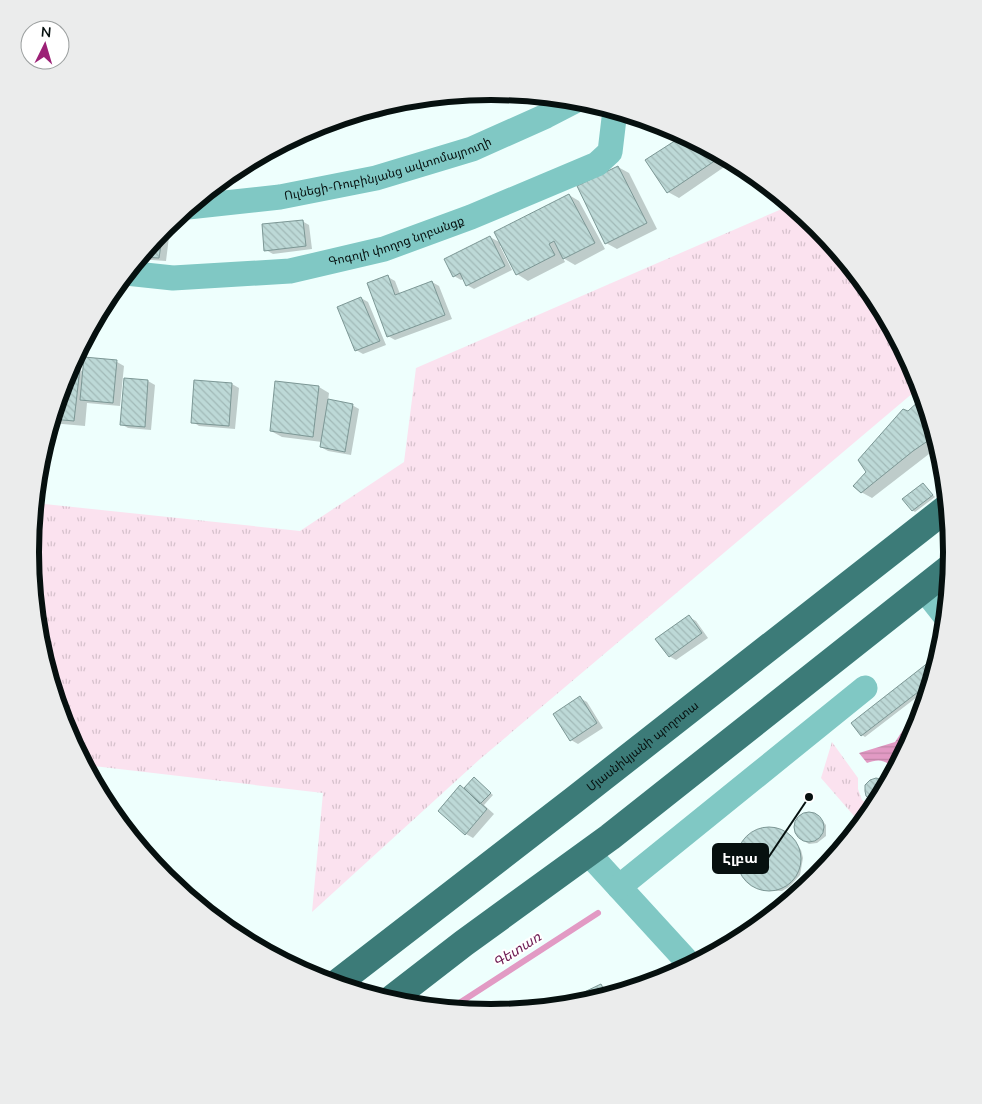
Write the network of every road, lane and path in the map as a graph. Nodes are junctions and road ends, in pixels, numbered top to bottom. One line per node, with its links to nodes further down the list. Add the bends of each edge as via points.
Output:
1 (565, 106): 3 (street, Ուլնեցի-Ռուբինյանց ավտոմայրուղի, via 472,149 376,178 280,197)
2 (614, 117): 4 (street, Գոգոլի փողոց նրբանցք, via 610,152 597,164 471,217 384,248 290,270 173,278)
3 (200, 207)
4 (135, 274)
5 (941, 512): 13 (highway, Մյասնիկյանի պողոտա)
6 (942, 573): 7 (highway)
7 (923, 588): 8 (street); 10 (highway)
8 (939, 608)
9 (865, 688): 11 (street)
10 (588, 853): 11 (street); 14 (highway)
11 (619, 887): 12 (street)
12 (685, 959)
13 (343, 979)
14 (397, 995)

